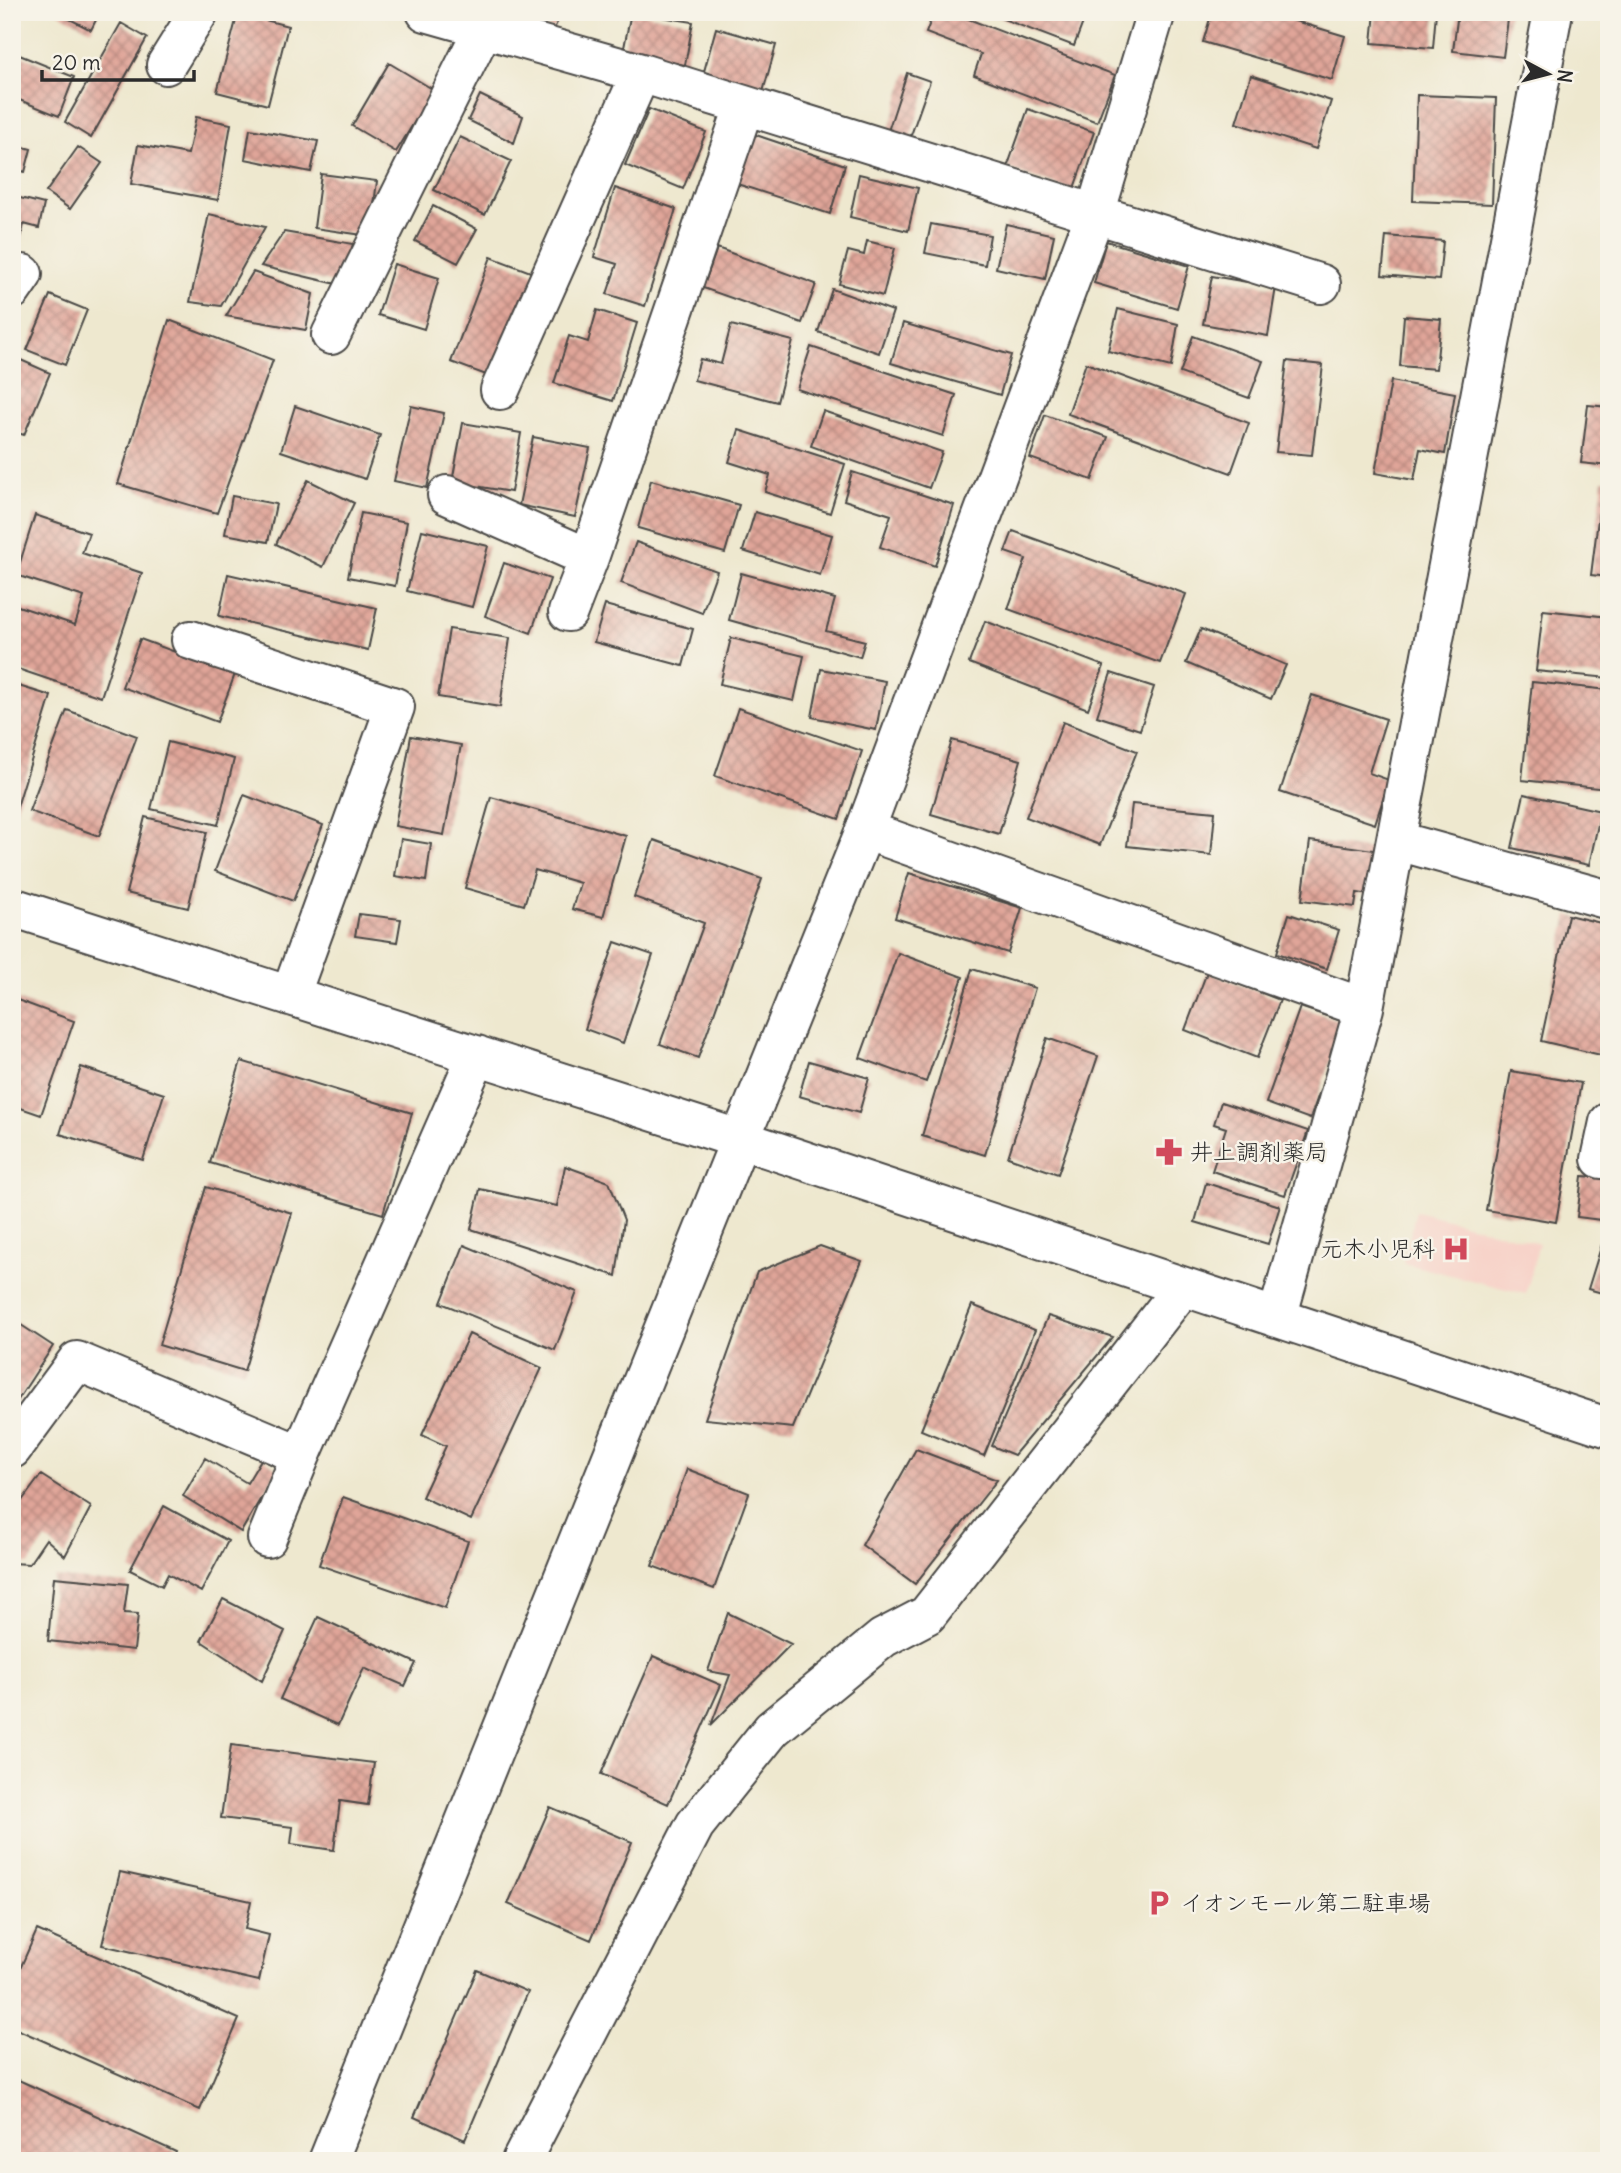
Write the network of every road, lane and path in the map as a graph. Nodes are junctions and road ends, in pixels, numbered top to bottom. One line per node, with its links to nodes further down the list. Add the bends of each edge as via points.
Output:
1 (199, 12): 6 (street)
2 (426, 12): 5 (street)
3 (1156, 12): 9 (street)
4 (1553, 12): 18 (street)
5 (483, 29): 7 (street); 11 (street)
6 (166, 65)
7 (641, 73): 8 (street); 12 (street)
8 (744, 107): 9 (street); 14 (street)
9 (1095, 214): 10 (street); 17 (street)
10 (1321, 284)
11 (331, 335)
12 (500, 390)
13 (447, 495): 14 (street)
14 (589, 558): 15 (street)
15 (568, 612)
16 (191, 640): 21 (street, via 395,708)
17 (865, 830): 22 (street); 24 (street)
18 (1398, 841): 19 (street); 22 (street)
19 (1609, 900)
20 (12, 908): 21 (street)
21 (290, 996): 23 (street)
22 (1364, 1008): 26 (street)
23 (477, 1055): 24 (street); 29 (street)
24 (741, 1140): 25 (street); 31 (street)
25 (1183, 1287): 26 (street); 32 (street, via 927,1615 883,1638 772,1729 695,1825)
26 (1277, 1318): 27 (street)
27 (1609, 1428)
28 (12, 1448): 29 (street, via 77,1361)
29 (301, 1455): 30 (street)
30 (267, 1538)
31 (328, 2161)
32 (521, 2161)

